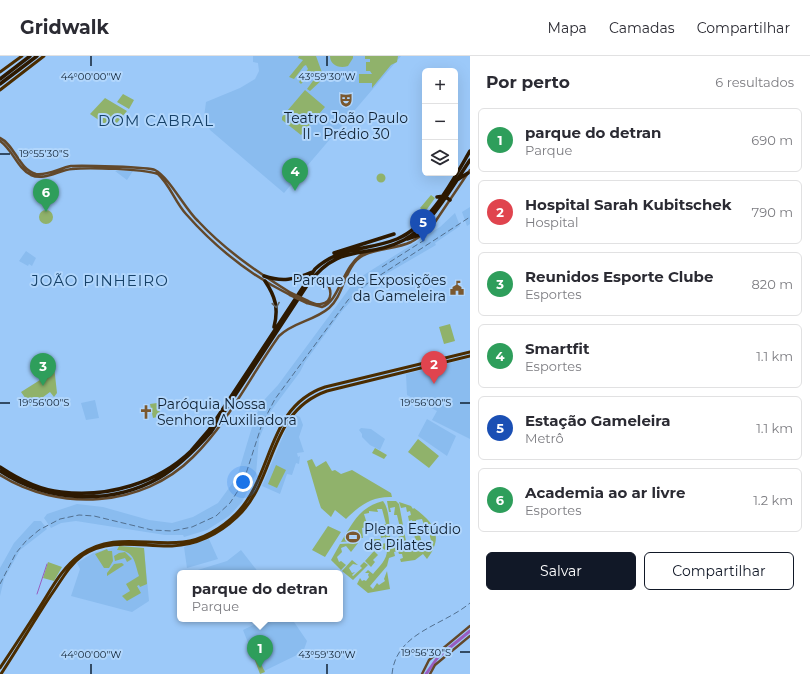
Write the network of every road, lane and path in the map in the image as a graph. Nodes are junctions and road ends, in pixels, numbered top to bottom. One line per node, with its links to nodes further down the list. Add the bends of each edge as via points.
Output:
1 (22, 56): 5 (main road)
2 (30, 56): 6 (highway)
3 (37, 56): 7 (highway)
4 (44, 56): 8 (main road)
5 (0, 72)
6 (0, 79)
7 (0, 84)
8 (0, 90)
9 (0, 138): 25 (main road, via 9,144 26,168 35,174 76,166 154,170 162,174 189,212 218,242)
10 (0, 141): 23 (main road, via 24,170 36,176 74,169 144,171 158,174 186,214 217,245)
11 (470, 151): 15 (highway)
12 (470, 160): 14 (highway)
13 (469, 172): 14 (highway); 16 (main road)
14 (456, 180): 15 (highway)
15 (442, 197): 16 (highway); 18 (highway, via 419,228); 19 (highway, via 412,230)
16 (450, 200): 17 (main road)
17 (425, 233): 18 (highway); 39 (main road, via 411,242 376,251 358,260 329,308 311,319 292,326 279,336 214,434 193,458 160,481 117,497 84,500 36,492 11,482)
18 (404, 240): 21 (highway)
19 (384, 243): 20 (highway, via 396,234); 21 (highway)
20 (354, 246): 21 (highway); 22 (highway, via 340,250)
21 (373, 247): 22 (highway, via 349,250); 28 (highway, via 332,260 324,265); 30 (main road, via 358,256 351,264 329,303 322,307)
22 (324, 261): 24 (highway)
23 (250, 270): 25 (main road); 27 (main road)
24 (313, 272): 26 (highway, via 288,280 275,280); 31 (highway)
25 (259, 273): 26 (main road)
26 (264, 276): 29 (main road)
27 (265, 281): 29 (main road); 31 (highway, one-way to 31, via 276,304 277,318)
28 (308, 284): 30 (main road, via 317,280 324,281 331,293 324,304); 38 (highway, via 211,432 192,454 159,478 136,488 84,497 60,495 37,489)
29 (291, 294): 30 (main road, bridge)
30 (307, 302)
31 (273, 331): 34 (highway)
32 (256, 351): 34 (highway)
33 (470, 352): 42 (main road, via 325,387 307,395 282,424 256,485 236,514 215,530 186,541 115,541 81,554 61,572)
34 (256, 356): 36 (highway); 37 (highway, via 209,430 190,451 158,474 134,485 103,492 61,492 38,487)
35 (470, 356): 43 (main road, via 327,391 306,402 288,419 259,486 237,517 216,533 190,544 114,544 84,555 65,574)
36 (250, 360)
37 (0, 467)
38 (0, 471)
39 (0, 474)
40 (470, 626): 44 (main road, via 429,660)
41 (470, 636): 45 (main road, via 435,665)
42 (0, 668)
43 (1, 674)
44 (422, 674)
45 (430, 674)

